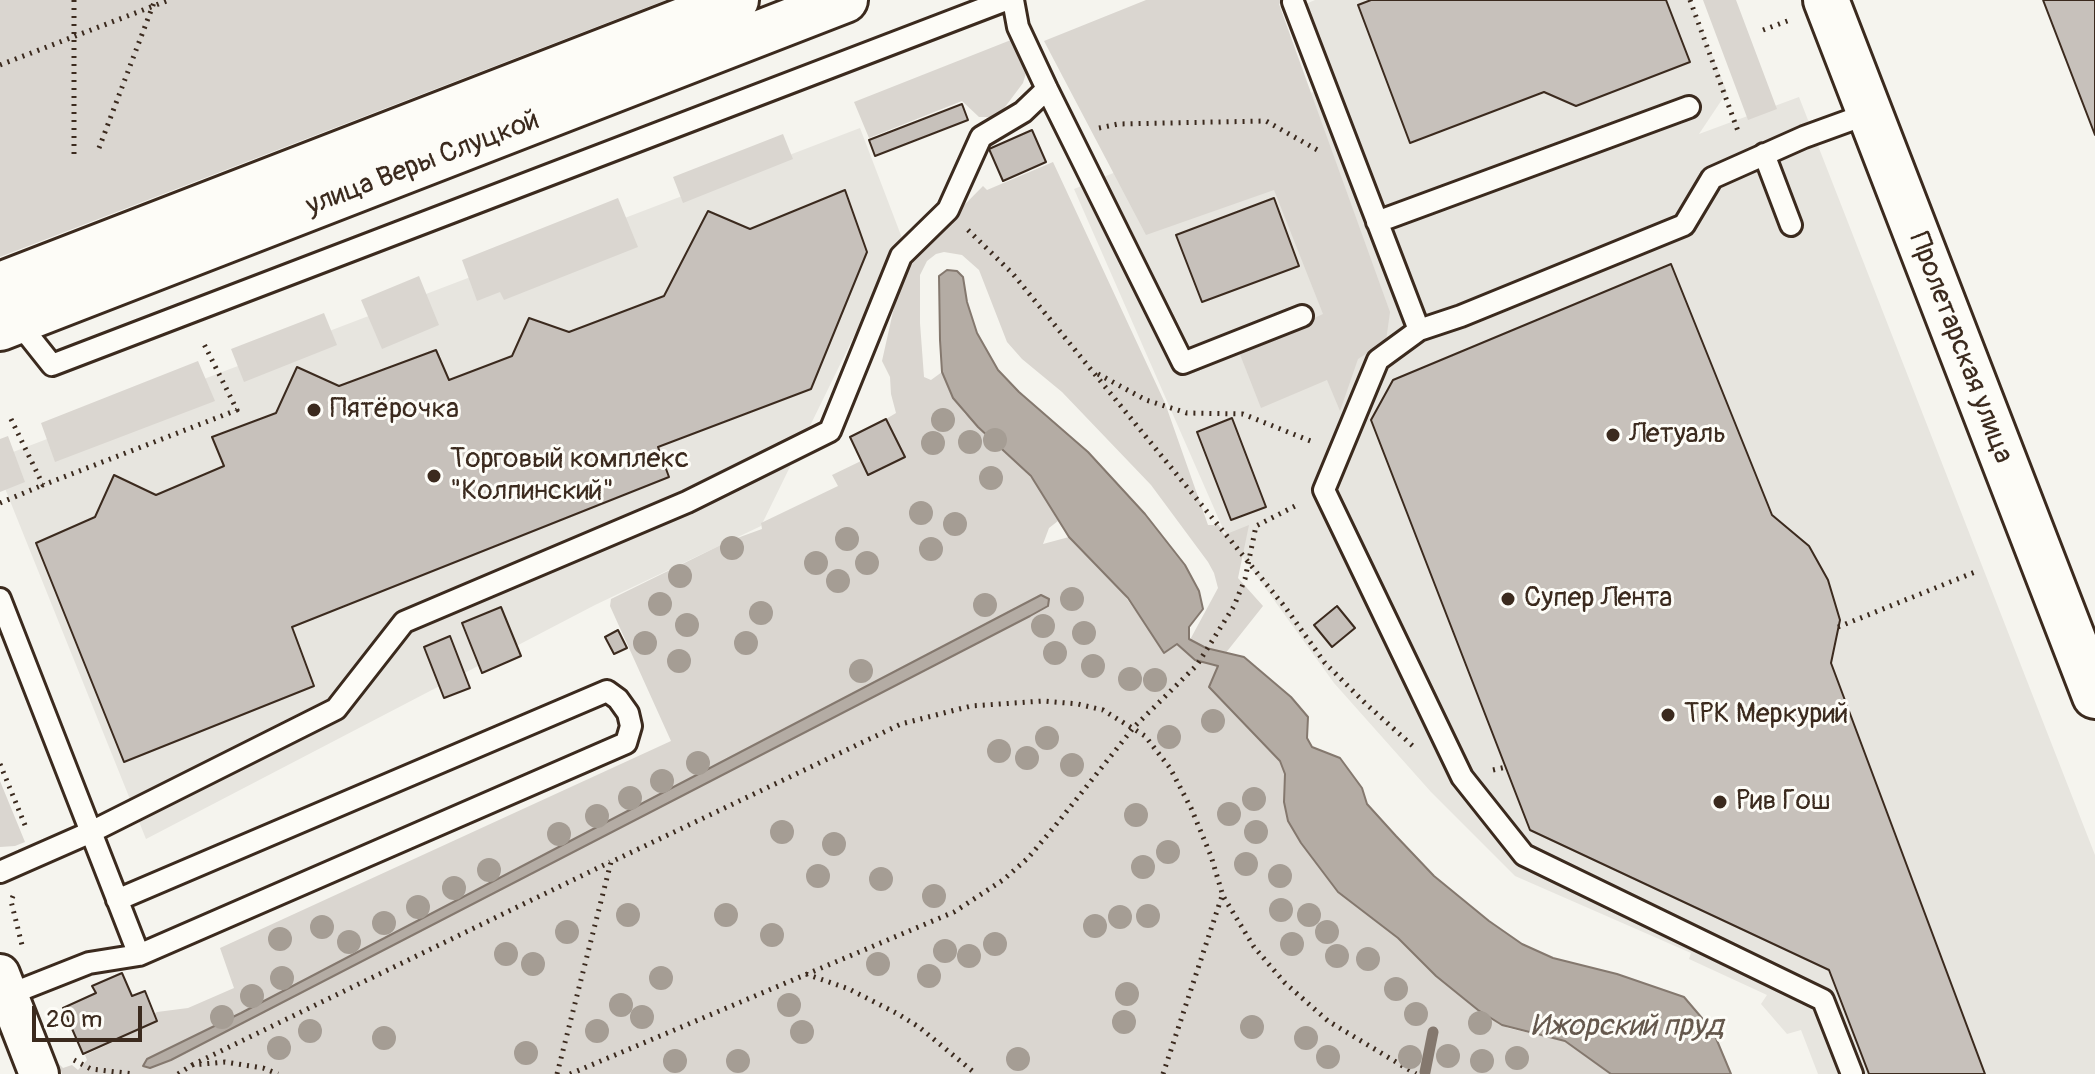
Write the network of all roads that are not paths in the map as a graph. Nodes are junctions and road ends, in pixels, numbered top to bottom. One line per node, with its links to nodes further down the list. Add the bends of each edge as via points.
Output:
1 (736, 0): 13 (street, улица Веры Слуцкой)
2 (845, 0): 13 (street, улица Веры Слуцкой)
3 (1006, 0): 13 (lane, via 52,365)
4 (1013, 0): 7 (lane, via 1018,27)
5 (1826, 0): 9 (street, Пролетарская улица)
6 (1293, 2): 11 (lane)
7 (1047, 89): 14 (lane, via 1183,363); 18 (lane, via 1023,112 981,137 948,210 901,256 830,431 687,502 404,622 336,709)
8 (1689, 107): 11 (lane)
9 (1870, 113): 10 (lane); 17 (street, Пролетарская улица)
10 (1756, 158): 12 (lane); 15 (lane, via 1712,178 1684,225)
11 (1377, 222): 15 (lane)
12 (1791, 225)
13 (6, 311)
14 (1302, 316)
15 (1419, 330): 24 (lane, via 1378,360 1324,490 1462,777 1524,855 1823,1000)
16 (0, 599): 18 (lane)
17 (2095, 696)
18 (91, 832): 19 (lane); 20 (lane)
19 (0, 872)
20 (117, 900): 21 (lane); 21 (lane, via 607,691 628,713 626,743)
21 (139, 955): 22 (lane)
22 (4, 984): 23 (street)
23 (54, 1065)
24 (1852, 1074)

